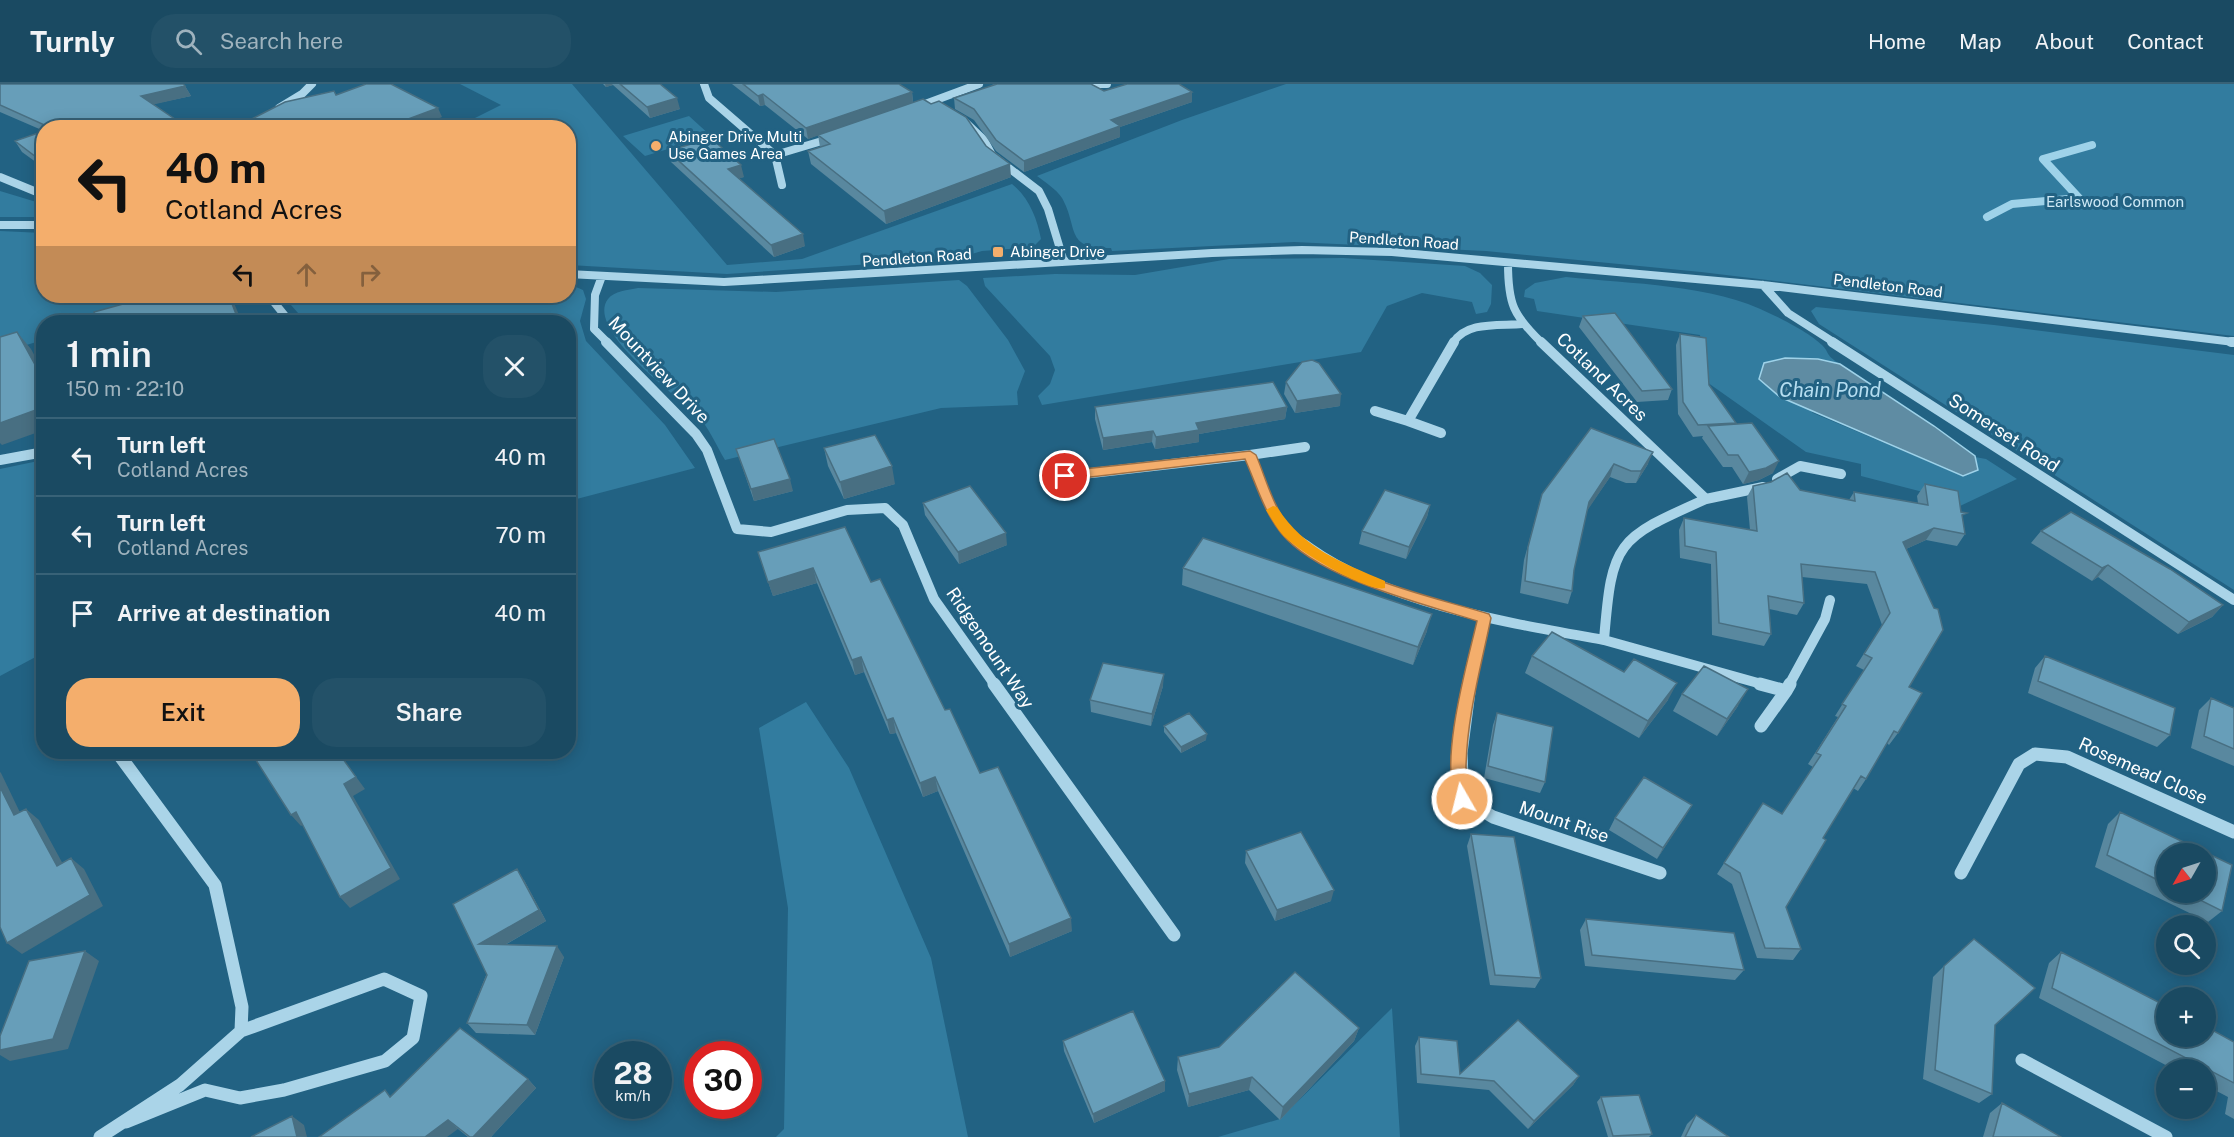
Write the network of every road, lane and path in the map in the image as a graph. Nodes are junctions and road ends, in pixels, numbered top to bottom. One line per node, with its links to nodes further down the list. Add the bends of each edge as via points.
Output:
1 (312, 84): 9 (street)
2 (704, 84): 12 (street, via 709,98)
3 (979, 84): 6 (street)
4 (1094, 84): 5 (street)
5 (1107, 84)
6 (932, 102): 7 (street); 8 (street)
7 (942, 108)
8 (905, 111)
9 (268, 113)
10 (951, 114): 18 (street, via 971,125 992,154 1039,191)
11 (838, 136): 12 (street)
12 (775, 155): 14 (street)
13 (0, 177): 15 (street)
14 (782, 184)
15 (36, 192)
16 (0, 225): 17 (street)
17 (36, 225)
18 (1064, 262): 19 (street, Pendleton Road, via 1302,250 1392,252); 21 (street, Pendleton Road, via 745,282)
19 (1508, 262): 22 (street, Pendleton Road); 25 (street, Cotland Acres, via 1508,297 1511,310)
20 (576, 274): 21 (street, Pendleton Road)
21 (602, 276): 31 (street, Mountview Drive, via 595,295 594,329)
22 (1763, 285): 26 (street, Pendleton Road); 39 (street, Somerset Road, via 1788,312)
23 (275, 303): 24 (street)
24 (284, 315)
25 (1522, 324): 28 (street, via 1469,328 1458,334); 37 (street, Cotland Acres)
26 (2234, 342)
27 (1375, 411): 28 (street)
28 (1408, 421): 29 (street)
29 (1441, 433)
30 (1305, 447): 33 (street)
31 (707, 450): 48 (street, Ridgemount Way, via 737,529 771,532 847,510 885,508 903,525 934,598)
32 (36, 453): 34 (street)
33 (1250, 455): 36 (street); 40 (street, via 1272,509 1286,531 1307,548 1369,581)
34 (0, 460)
35 (1841, 474): 37 (street, via 1800,466 1762,487)
36 (1065, 476)
37 (1706, 499): 41 (street, via 1646,527 1625,544 1614,561)
38 (1830, 600): 42 (street, via 1825,619)
39 (2234, 600)
40 (1485, 618): 41 (street); 46 (street, Mount Rise, via 1464,711 1458,768 1462,799 1493,817)
41 (1604, 640): 42 (street)
42 (1786, 691): 43 (street)
43 (1761, 726)
44 (122, 759): 49 (street, via 214,885 242,1007)
45 (2234, 832): 47 (street, Rosemead Close, via 2067,757 2033,754 2019,764)
46 (1660, 873)
47 (1961, 873)
48 (1174, 935)
49 (241, 1031): 51 (street, via 180,1085); 51 (street, via 384,978 421,996 413,1038 384,1061 284,1090 240,1098 206,1090)
50 (2022, 1060): 53 (street)
51 (126, 1122): 52 (street)
52 (100, 1137)
53 (2166, 1137)

